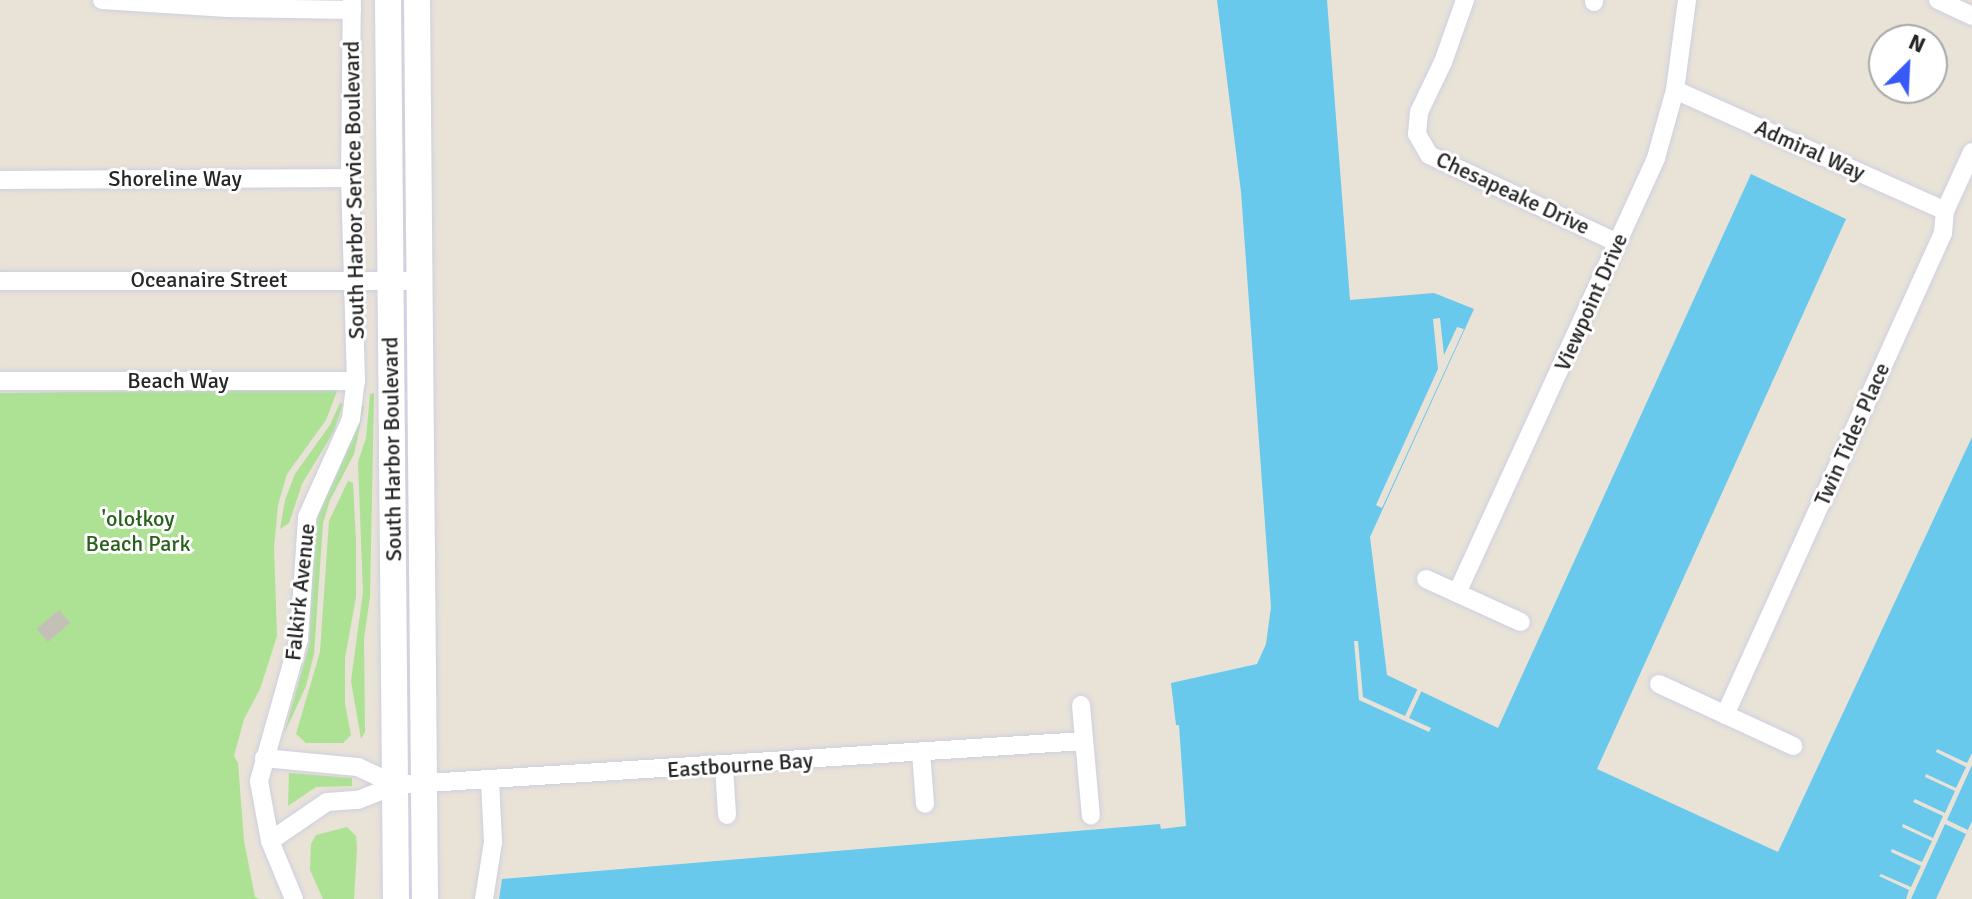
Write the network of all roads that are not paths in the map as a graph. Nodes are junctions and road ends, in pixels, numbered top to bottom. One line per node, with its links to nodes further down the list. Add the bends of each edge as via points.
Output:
1 (102, 0): 7 (street, via 228,8)
2 (388, 0): 16 (main road, South Harbor Boulevard)
3 (417, 0): 18 (main road, South Harbor Boulevard)
4 (1465, 0): 14 (street, Chesapeake Drive, via 1419,112 1417,134 1429,155)
5 (1687, 0): 9 (street, Viewpoint Drive)
6 (1938, 0): 8 (street)
7 (352, 5): 11 (street, South Harbor Service Boulevard)
8 (1972, 16)
9 (1675, 90): 13 (street, Admiral Way); 14 (street, Viewpoint Drive, via 1656,158)
10 (1972, 152): 13 (street, Twin Tides Place)
11 (350, 178): 12 (street, Shoreline Way); 15 (street, South Harbor Service Boulevard)
12 (0, 180)
13 (1945, 211): 26 (street, Twin Tides Place, via 1943,233)
14 (1618, 243): 22 (street, Viewpoint Drive)
15 (353, 280): 16 (street, Oceanaire Street); 17 (street, Oceanaire Street); 20 (street, South Harbor Service Boulevard)
16 (390, 280): 18 (street, Oceanaire Street); 33 (main road, South Harbor Boulevard)
17 (0, 281)
18 (418, 281): 34 (main road, South Harbor Boulevard)
19 (0, 381): 20 (street, Beach Way)
20 (356, 381): 30 (street, Falkirk Avenue, via 351,419 307,517 299,639)
21 (1426, 579): 22 (street)
22 (1457, 593): 23 (street)
23 (1521, 622)
24 (1659, 684): 26 (street)
25 (1081, 705): 27 (street)
26 (1725, 715): 28 (street)
27 (1084, 741): 29 (street, Eastbourne Bay); 37 (street)
28 (1793, 746)
29 (921, 753): 31 (street, Eastbourne Bay); 35 (street)
30 (264, 758): 33 (street, Eastbourne Bay, via 358,767); 38 (street, Falkirk Avenue, via 259,781)
31 (724, 767): 32 (street, Eastbourne Bay); 36 (street)
32 (490, 780): 34 (street, Eastbourne Bay); 42 (street, via 493,842)
33 (396, 785): 34 (street, Eastbourne Bay); 38 (street, Eastbourne Bay, via 358,800 327,802); 40 (main road, South Harbor Boulevard)
34 (424, 786): 41 (main road, South Harbor Boulevard)
35 (925, 804)
36 (727, 815)
37 (1091, 816)
38 (270, 841): 39 (street, Falkirk Avenue)
39 (294, 899)
40 (396, 899)
41 (425, 899)
42 (484, 899)

